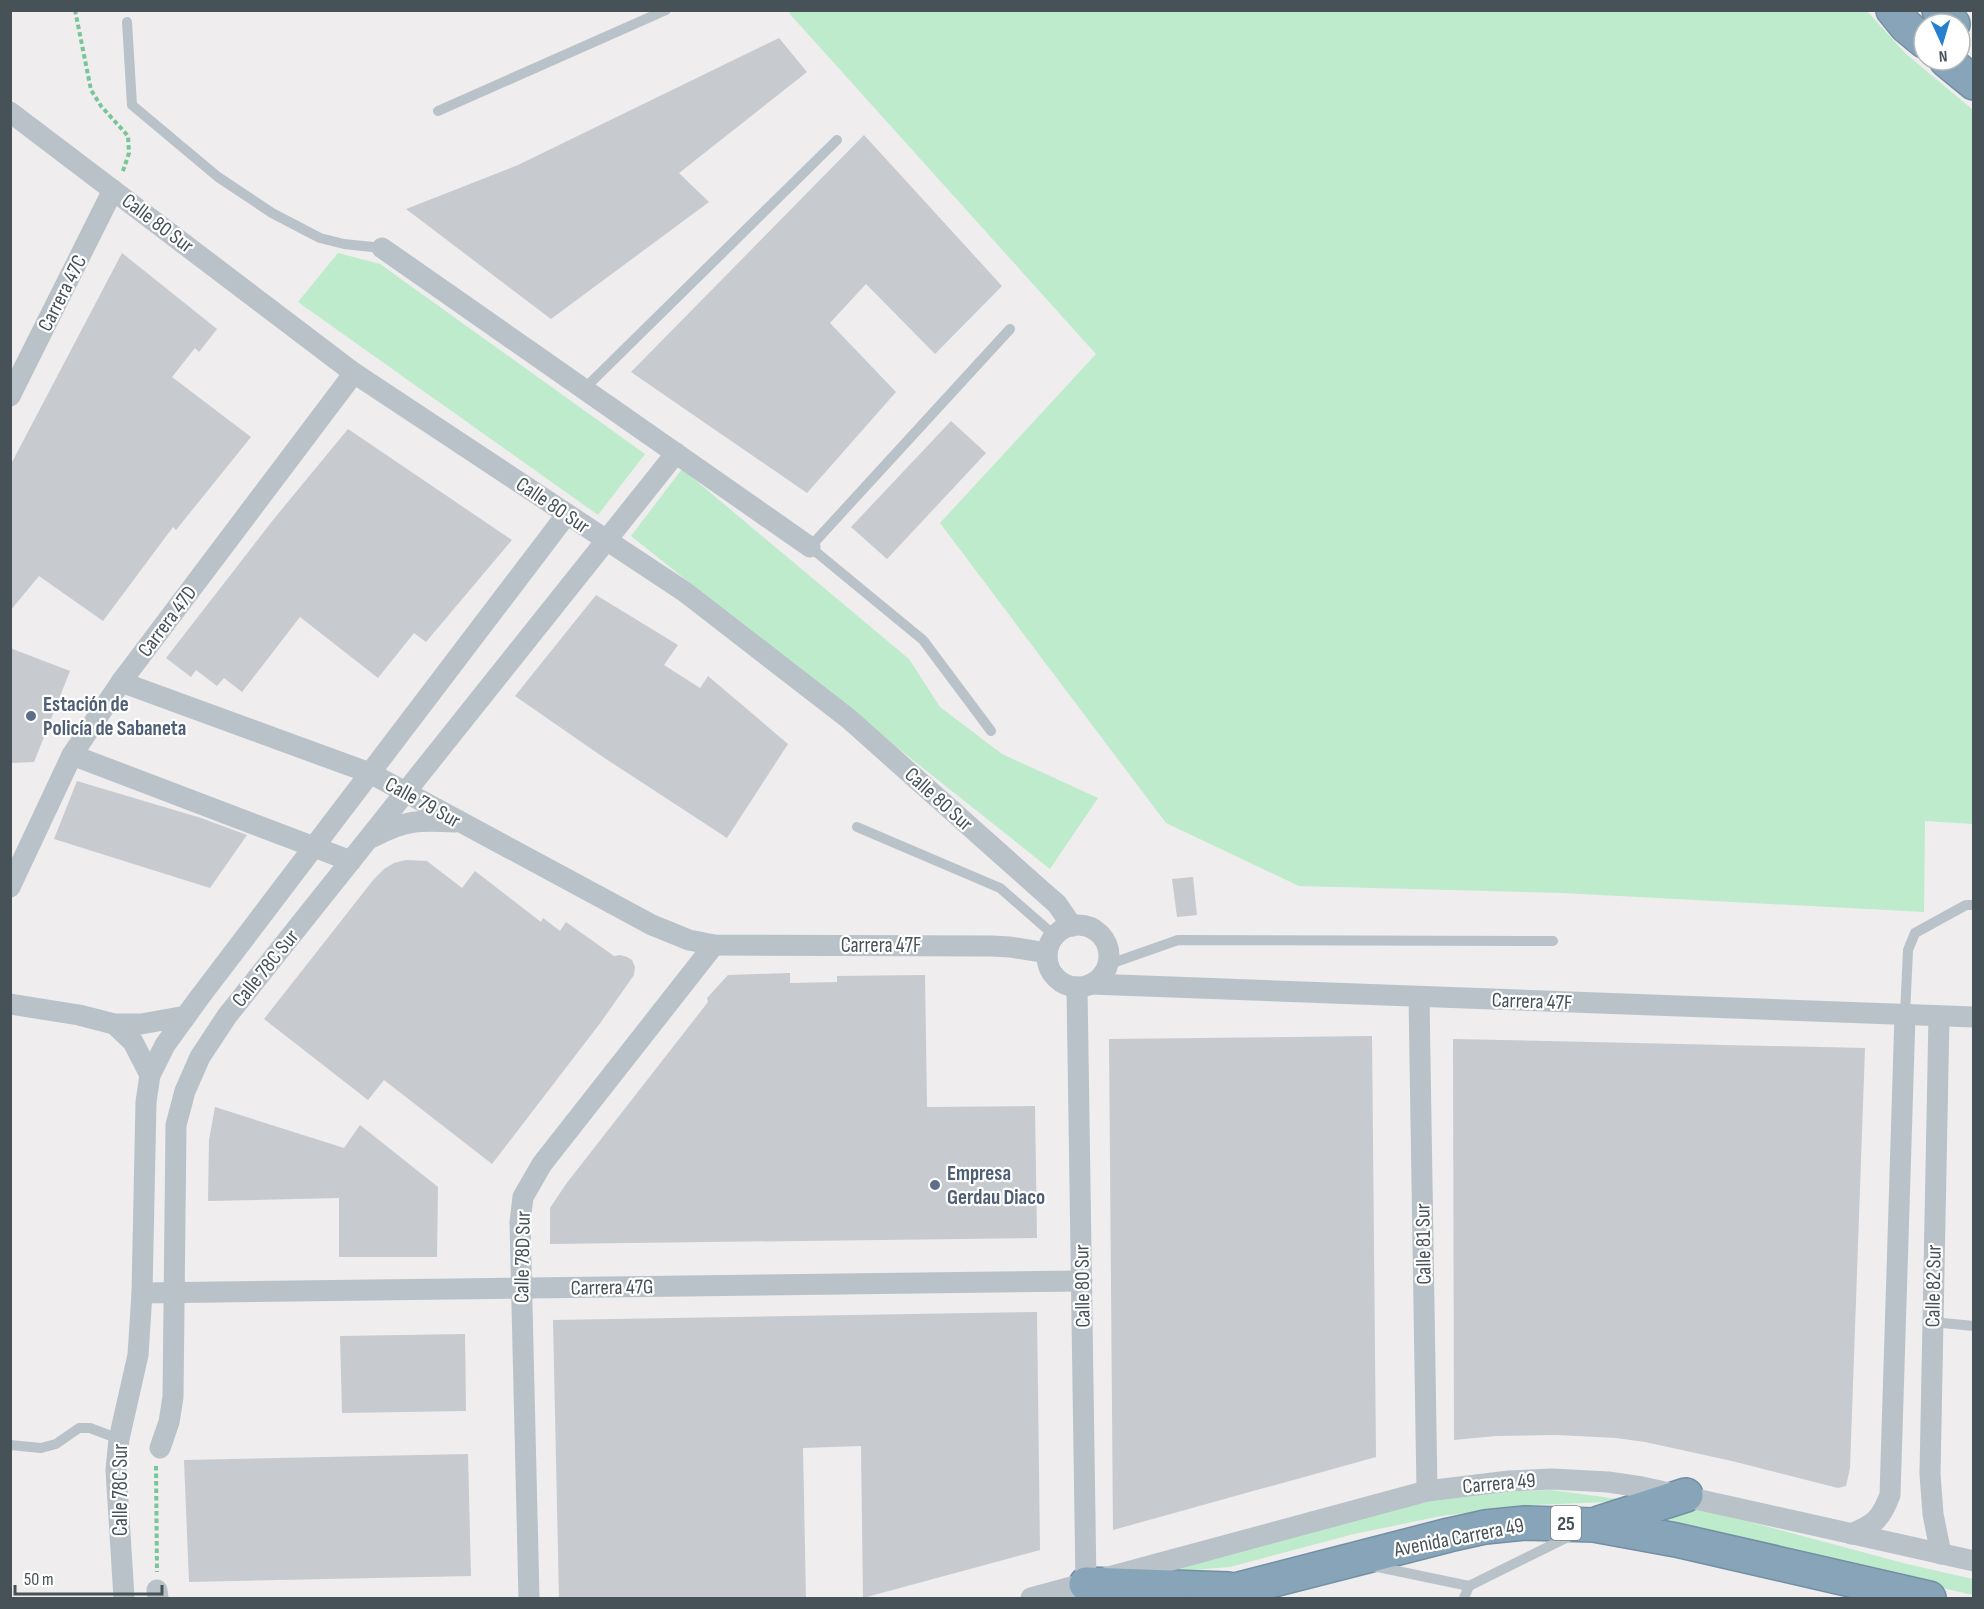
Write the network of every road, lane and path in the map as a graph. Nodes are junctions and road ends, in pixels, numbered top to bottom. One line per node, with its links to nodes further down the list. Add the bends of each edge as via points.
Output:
1 (75, 10): 11 (path, via 91,90 128,136 129,153)
2 (666, 10): 8 (lane)
3 (1893, 10): 5 (highway)
4 (127, 22): 12 (lane, via 132,105 218,177 272,213 320,238)
5 (1912, 31)
6 (1960, 72): 7 (highway)
7 (1974, 84)
8 (438, 111)
9 (10, 112): 11 (street, Calle 80 Sur)
10 (837, 140): 15 (lane)
11 (113, 190): 14 (street, Calle 80 Sur); 16 (street, Carrera 47C)
12 (382, 248): 15 (street)
13 (1010, 329): 20 (lane)
14 (354, 373): 18 (street, Calle 80 Sur); 21 (street, Carrera 47D)
15 (584, 389): 17 (street)
16 (10, 396)
17 (676, 453): 19 (street, Calle 78C Sur); 20 (street)
18 (567, 514): 19 (street, Calle 80 Sur); 24 (street, Calle 78C Sur)
19 (606, 540): 25 (street, Calle 78C Sur); 33 (street, Calle 80 Sur, via 685,592 849,719 1057,904)
20 (810, 547): 22 (lane, via 923,640)
21 (121, 682): 23 (street, Carrera 47D); 24 (street, Calle 79 Sur)
22 (991, 731)
23 (72, 755): 29 (street); 31 (street, Carrera 47D)
24 (370, 773): 25 (street, Calle 79 Sur); 29 (street, Calle 78C Sur)
25 (406, 792): 26 (street, Calle 79 Sur); 28 (street, Calle 78C Sur)
26 (460, 822): 28 (street, via 422,820 394,826); 35 (street, Calle 79 Sur, via 652,926)
27 (857, 827): 33 (lane, via 1000,888)
28 (367, 840): 30 (street, Calle 78C Sur)
29 (314, 846): 30 (street); 41 (street, Calle 78C Sur)
30 (351, 861): 49 (street, Calle 78C Sur, via 227,1016 200,1057 184,1091 176,1125)
31 (10, 887)
32 (1974, 905): 40 (lane, via 1966,905 1915,933 1908,950)
33 (1058, 938): 35 (street, Carrera 47F, via 1010,946); 36 (street, via 1092,929 1106,942); 37 (street, via 1052,972 1066,985)
34 (1553, 941): 36 (lane, via 1178,940)
35 (714, 945): 47 (street, Calle 78D Sur, via 531,1181 523,1197 520,1222)
36 (1107, 965): 37 (street, via 1099,979)
37 (1084, 986): 38 (street, Carrera 47F); 46 (street, Calle 80 Sur)
38 (1419, 997): 40 (street, Carrera 47F); 55 (street, Calle 81 Sur)
39 (10, 1004): 44 (street)
40 (1905, 1015): 42 (street, Carrera 47F); 58 (street, Calle 82 Sur, via 1890,1495 1875,1522)
41 (186, 1016): 44 (street); 45 (street, Calle 78C Sur)
42 (1939, 1016): 43 (street, Carrera 47F); 50 (street, Calle 82 Sur)
43 (1974, 1017)
44 (114, 1024): 45 (street, via 133,1042)
45 (150, 1075): 48 (street, Calle 78C Sur, via 146,1102)
46 (1082, 1281): 47 (street, Carrera 47G); 62 (street, Calle 80 Sur)
47 (520, 1288): 49 (street, Carrera 47G); 68 (street, Calle 78D Sur)
48 (142, 1293): 49 (street, Carrera 47G); 52 (street, Calle 78C Sur, via 138,1355)
49 (174, 1293): 54 (street, Calle 78C Sur, via 173,1397)
50 (1932, 1322): 51 (lane); 59 (street, Calle 82 Sur, via 1931,1502)
51 (1974, 1326)
52 (119, 1439): 53 (lane, via 79,1428 56,1444 41,1448); 67 (street, Calle 78C Sur, via 116,1470)
53 (10, 1444)
54 (160, 1448): 65 (path, Calle 78C Sur, via 154,1476)
55 (1427, 1491): 56 (street, Carrera 49, via 1552,1479 1608,1482); 62 (street, Carrera 49)
56 (1686, 1496): 57 (highway); 58 (street, Carrera 49)
57 (1593, 1525): 60 (highway, Avenida Carrera 49 / 25, via 1525,1523 1485,1527); 63 (lane); 64 (highway, Avenida Carrera 49 / 25, via 1676,1540)
58 (1851, 1534): 59 (street, Carrera 49)
59 (1941, 1554): 61 (street, Carrera 49)
60 (1348, 1560): 63 (lane); 66 (highway, Avenida Carrera 49 / 25)
61 (1974, 1561)
62 (1086, 1584): 66 (highway, Avenida Carrera 49); 69 (street, Carrera 49)
63 (1469, 1586): 70 (lane)
64 (1872, 1591): 71 (highway, Avenida Carrera 49 / 25)
65 (158, 1594)
66 (1219, 1594)
67 (124, 1599)
68 (529, 1599)
69 (1031, 1599)
70 (1464, 1599)
71 (1929, 1599)

